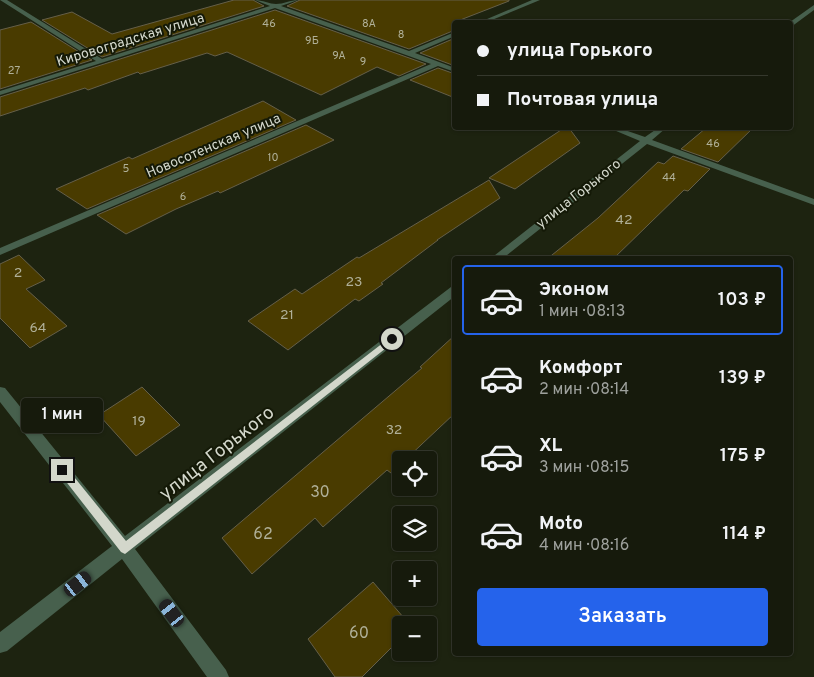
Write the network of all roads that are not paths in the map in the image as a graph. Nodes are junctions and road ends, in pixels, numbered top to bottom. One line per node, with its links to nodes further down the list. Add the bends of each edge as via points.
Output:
1 (3, 0): 11 (street)
2 (258, 0): 5 (street)
3 (296, 0): 5 (street, Кировоградская улица)
4 (537, 0): 7 (street)
5 (275, 6): 10 (street); 11 (street, Кировоградская улица)
6 (814, 7): 8 (street)
7 (488, 20)
8 (793, 23)
9 (452, 35): 10 (street)
10 (408, 54): 12 (street)
11 (101, 61): 14 (street, Кировоградская улица)
12 (437, 64): 13 (street); 19 (street, Новосотенская улица)
13 (452, 69)
14 (0, 93)
15 (618, 130): 17 (street)
16 (659, 130): 17 (street, улица Горького)
17 (646, 140): 18 (street); 20 (street, улица Горького)
18 (814, 202)
19 (0, 252)
20 (499, 256)
21 (452, 292): 23 (street, улица Горького)
22 (0, 392): 23 (street)
23 (125, 549): 24 (street, улица Горького); 25 (street)
24 (0, 644)
25 (219, 677)

